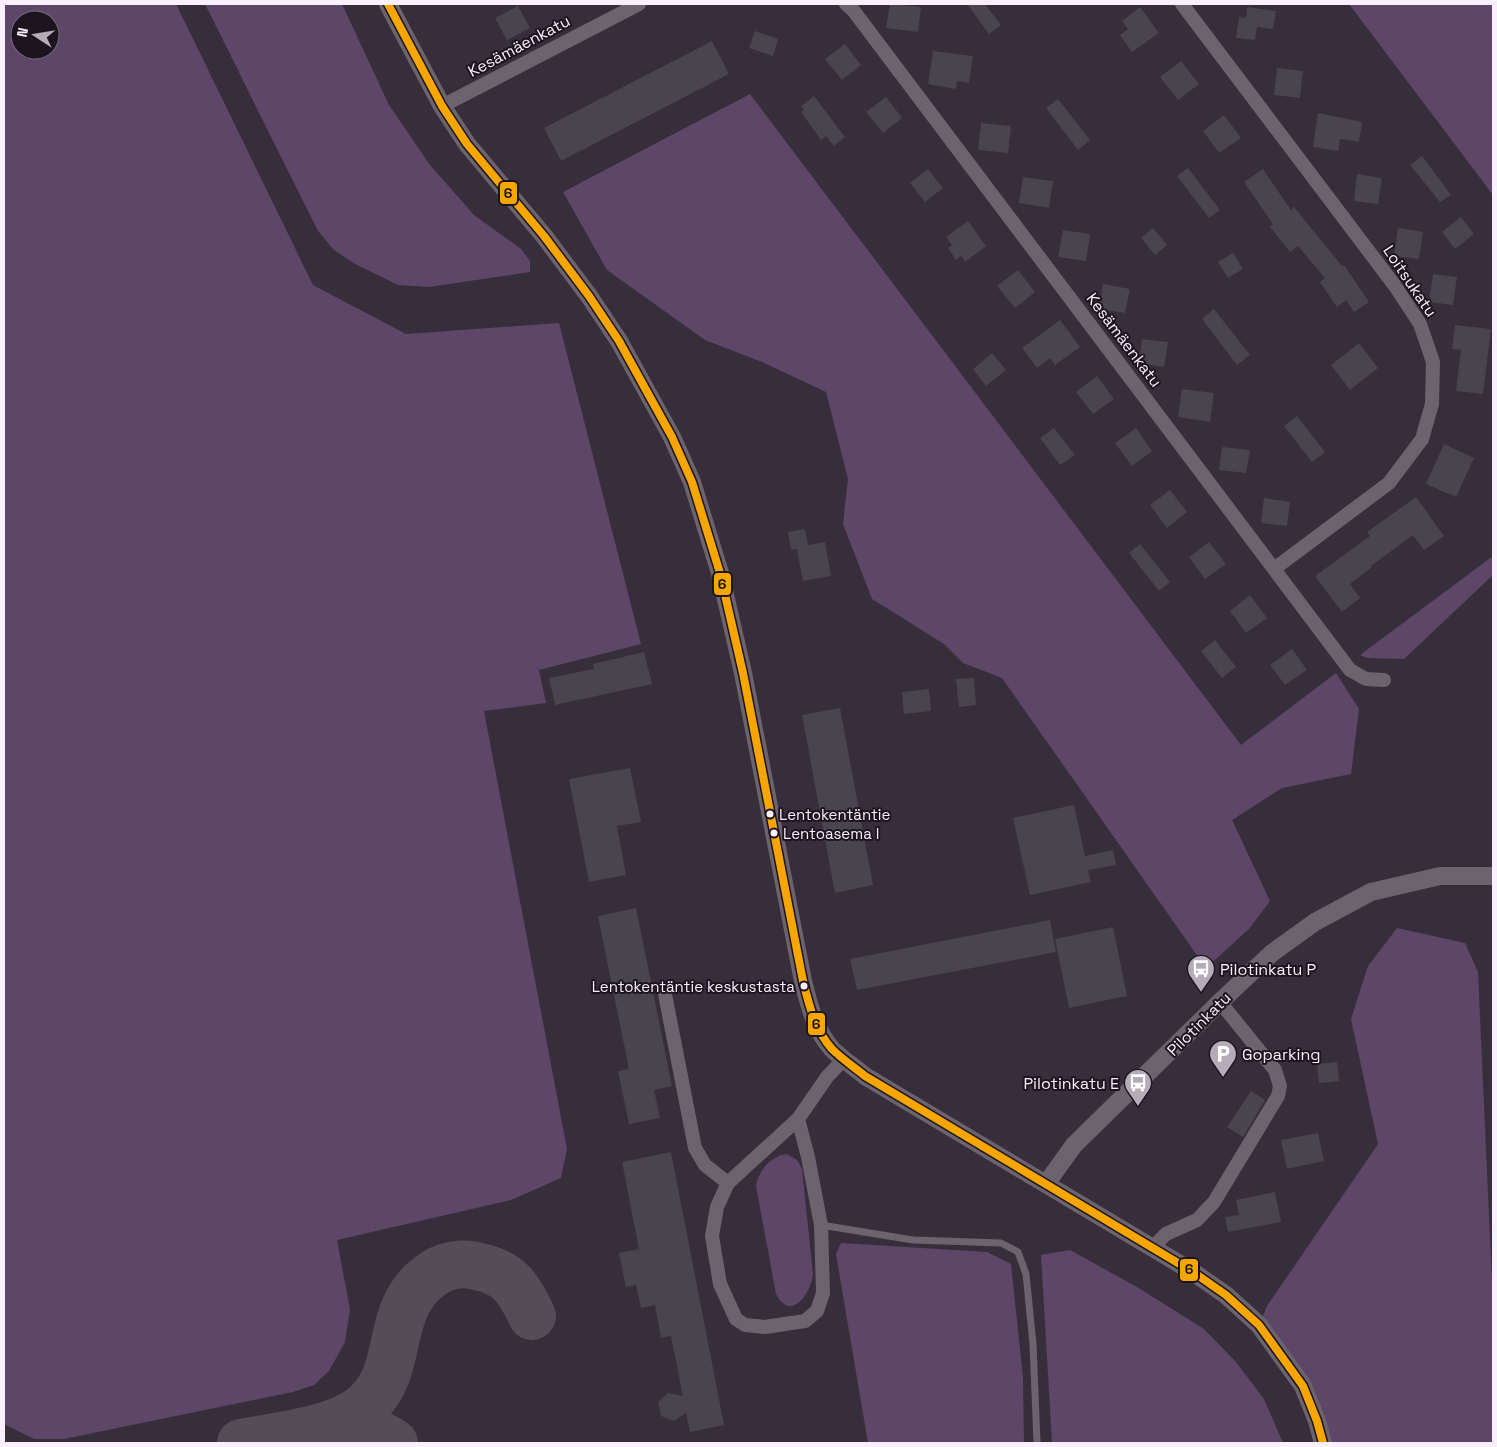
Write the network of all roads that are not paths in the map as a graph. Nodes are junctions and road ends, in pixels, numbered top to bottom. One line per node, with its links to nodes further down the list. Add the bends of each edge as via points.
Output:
1 (388, 4): 5 (street)
2 (637, 4): 5 (street, Kesämäenkatu)
3 (846, 4): 6 (street, Kesämäenkatu)
4 (1182, 4): 6 (street, Loitsukatu, via 1395,286 1420,324 1433,362 1432,404 1422,439 1389,483)
5 (442, 106): 11 (street, via 467,144 589,296 619,341 672,436 692,482 720,573 743,673 810,1012 820,1033)
6 (1274, 568): 7 (street, Kesämäenkatu, via 1350,670 1366,679)
7 (1384, 680)
8 (1493, 876): 10 (street, Pilotinkatu, via 1440,876 1371,892 1315,922 1272,953)
9 (664, 990): 13 (street, via 694,1148 705,1165)
10 (1220, 1002): 14 (street, Pilotinkatu, via 1074,1145); 16 (street, via 1275,1070 1280,1086 1278,1096 1214,1202 1197,1220 1166,1234)
11 (844, 1059): 12 (street, via 827,1077); 14 (street, via 865,1076)
12 (798, 1119): 13 (street); 15 (street)
13 (728, 1183): 15 (street, via 717,1207 712,1236 720,1284 736,1319 745,1325 805,1321 817,1311 823,1293)
14 (1046, 1184): 16 (street)
15 (821, 1225): 17 (lane, via 913,1240 1001,1244 1018,1252 1026,1274)
16 (1152, 1248): 18 (street, via 1226,1295 1259,1325 1303,1386)
17 (1037, 1443)
18 (1323, 1443)

